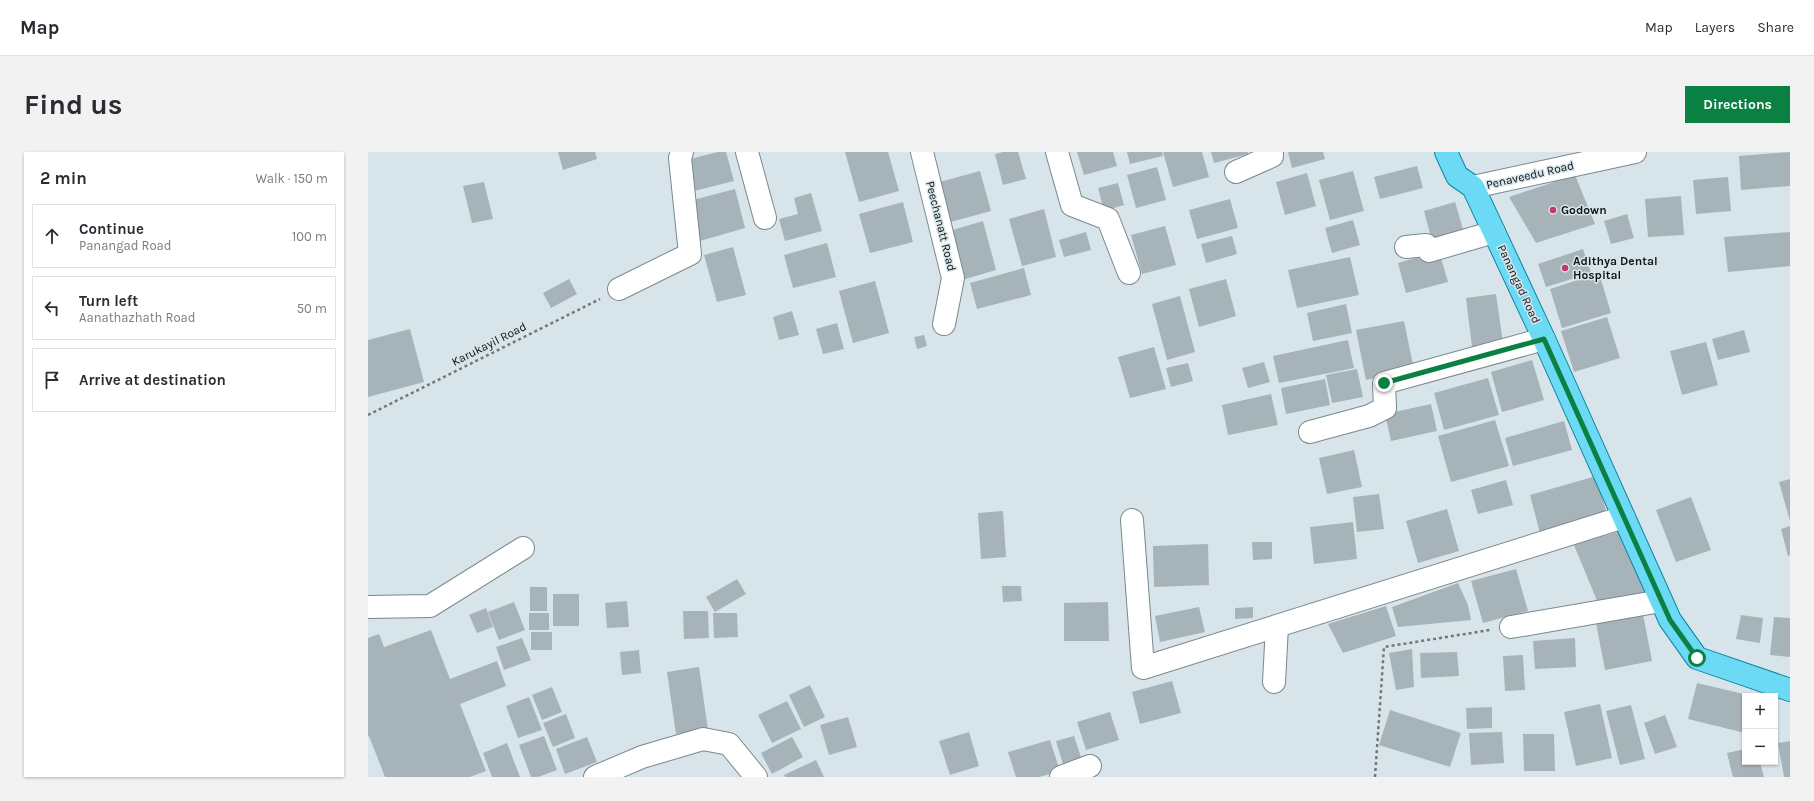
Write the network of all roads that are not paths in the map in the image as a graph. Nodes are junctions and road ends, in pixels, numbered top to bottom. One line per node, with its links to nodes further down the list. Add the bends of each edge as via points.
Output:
1 (682, 152): 14 (street, via 680,158 690,254)
2 (747, 152): 10 (street)
3 (922, 152): 15 (street, Peechanatt Road, via 953,278)
4 (1057, 152): 13 (street, via 1072,204 1108,219)
5 (1272, 152): 8 (street, via 1272,156)
6 (1446, 152): 9 (main road, Panangad Road, via 1457,176)
7 (1634, 152): 9 (street, Penaveedu Road)
8 (1236, 172)
9 (1473, 187): 11 (main road, Panangad Road)
10 (765, 218)
11 (1494, 232): 12 (street, via 1429,251 1426,245); 16 (main road, Panangad Road)
12 (1406, 247)
13 (1129, 273)
14 (619, 289)
15 (944, 324)
16 (1544, 339): 17 (street, via 1384,383 1385,408 1369,416); 18 (main road, Panangad Road)
17 (1310, 432)
18 (1624, 517): 21 (main road, Panangad Road); 23 (street)
19 (1132, 520): 23 (street, via 1144,668)
20 (523, 548): 22 (street, via 430,606)
21 (1661, 601): 24 (street); 26 (main road, Panangad Road, via 1670,620 1697,658)
22 (368, 607)
23 (1277, 626): 25 (street)
24 (1511, 627)
25 (1274, 682)
26 (1790, 690)
27 (1090, 766): 30 (street)
28 (595, 777): 29 (street, via 642,757 703,739 729,744)
29 (756, 777)
30 (1061, 777)

